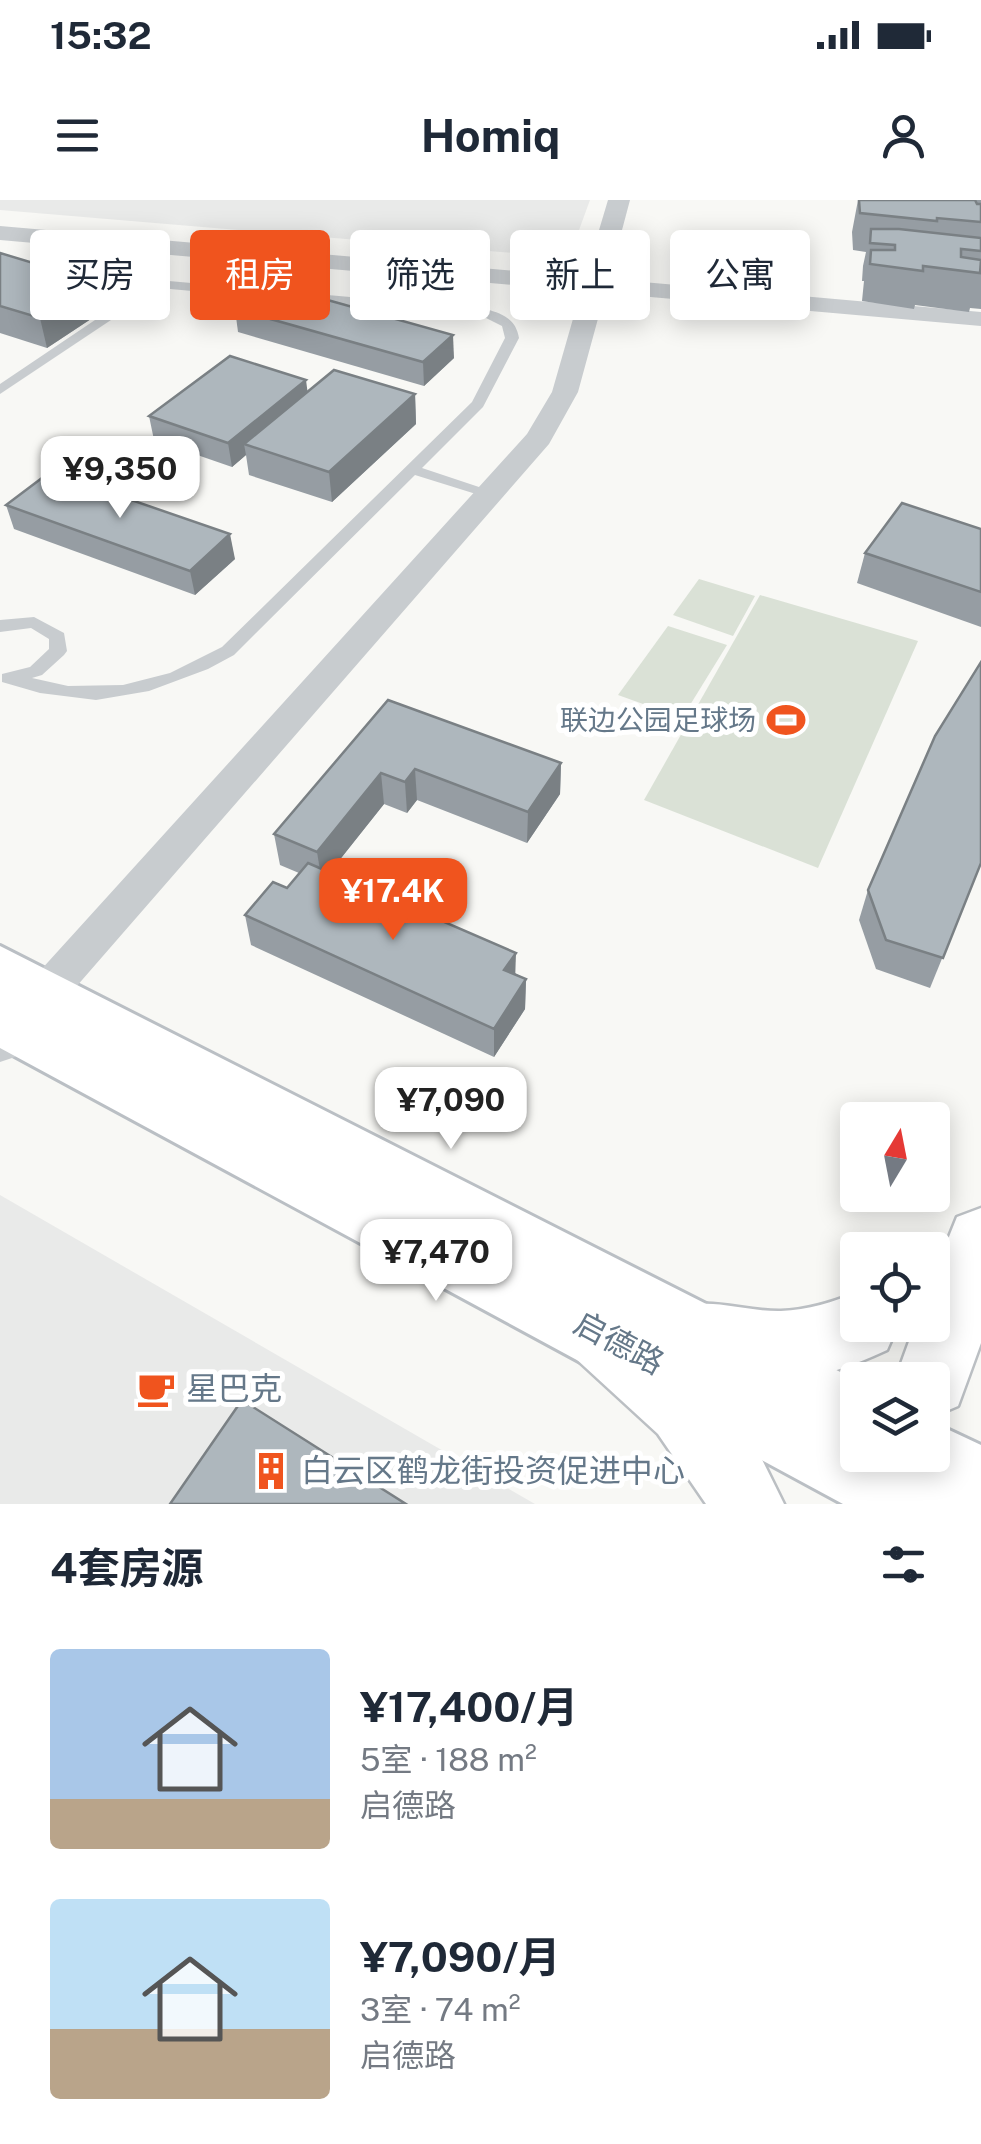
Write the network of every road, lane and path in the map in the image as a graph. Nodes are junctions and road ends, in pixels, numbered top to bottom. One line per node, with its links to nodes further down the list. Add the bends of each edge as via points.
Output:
1 (619, 200): 2 (street)
2 (611, 230)
3 (0, 233): 6 (street)
4 (0, 270): 5 (lane)
5 (30, 273)
6 (510, 277)
7 (170, 285): 13 (lane, via 502,318 512,338 478,404)
8 (650, 289): 9 (street)
9 (981, 319)
10 (103, 320): 12 (lane)
11 (587, 320): 14 (street, via 566,392 539,438)
12 (0, 390)
13 (414, 470): 14 (lane); 16 (lane, via 228,651 193,672 133,692 103,694 44,690)
14 (492, 494): 17 (street)
15 (0, 626): 16 (lane, via 34,622 58,636 54,658 36,671)
16 (6, 678)
17 (12, 1010): 20 (street, 启德路); 22 (street, 启德路)
18 (981, 1241): 19 (main road); 23 (main road)
19 (950, 1264)
20 (598, 1332): 25 (street, 启德路); 27 (main road, via 674,1394 712,1437)
21 (840, 1333): 22 (main road, via 802,1348 764,1349)
22 (698, 1335): 24 (street, 启德路)
23 (938, 1362)
24 (840, 1410)
25 (905, 1482): 26 (street, 启德路)
26 (981, 1484)
27 (746, 1504)

